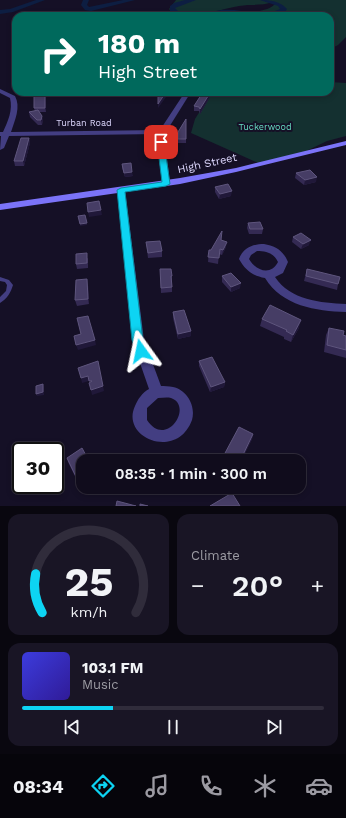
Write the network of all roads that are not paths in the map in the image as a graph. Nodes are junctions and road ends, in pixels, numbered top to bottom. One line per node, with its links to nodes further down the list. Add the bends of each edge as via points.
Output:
1 (0, 91): 4 (street, via 10,95 15,102 14,112)
2 (185, 96): 3 (street)
3 (162, 132): 4 (street, Turban Road); 7 (street)
4 (3, 133): 6 (street)
5 (346, 143): 7 (street, High Street)
6 (0, 148)
7 (166, 184): 8 (street, High Street)
8 (121, 190): 9 (street, High Street); 14 (street, via 138,340)
9 (0, 207)
10 (268, 274): 13 (street, via 278,288 294,298 329,307)
11 (0, 279): 12 (lane, via 7,281 10,286)
12 (0, 301)
13 (346, 308)
14 (156, 392)

